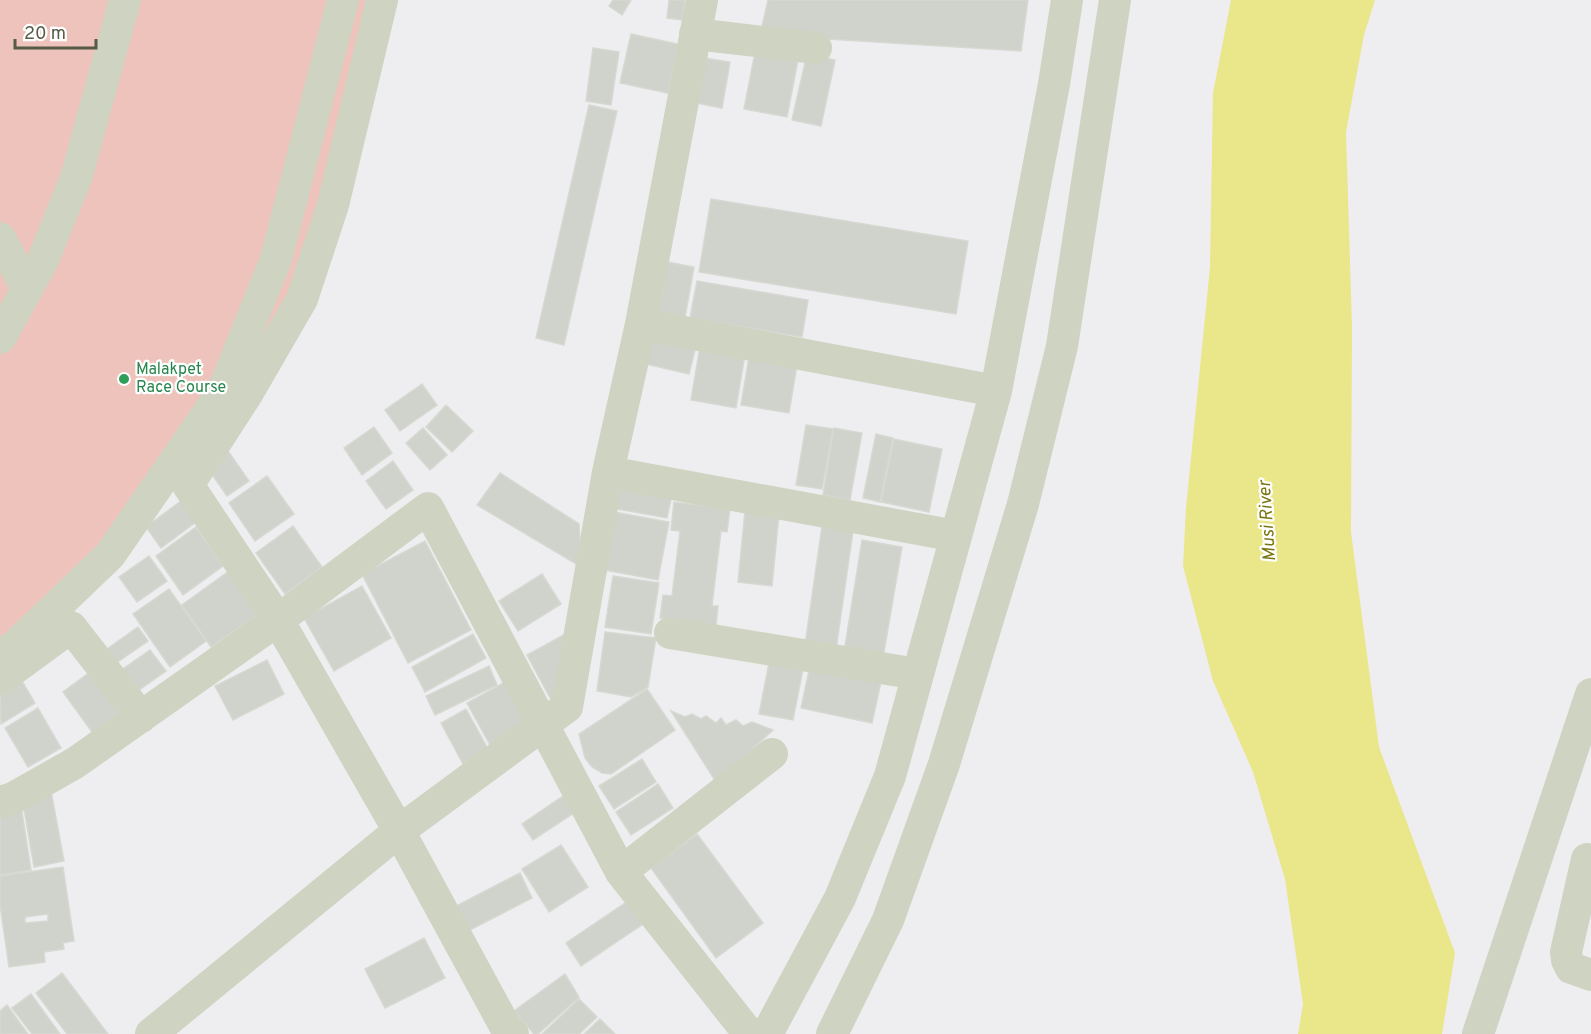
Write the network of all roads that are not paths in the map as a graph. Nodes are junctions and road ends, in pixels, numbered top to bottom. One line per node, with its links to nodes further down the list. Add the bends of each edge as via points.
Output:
1 (125, 0): 10 (street, via 76,178)
2 (343, 0): 18 (street, via 276,259 223,391 110,555)
3 (382, 0): 16 (street, via 333,205 302,299 248,394 188,485)
4 (702, 0): 7 (street)
5 (1067, 0): 13 (street)
6 (1115, 0): 34 (street, via 1062,346 1023,504 944,764 888,920)
7 (695, 34): 8 (street); 11 (street)
8 (816, 48)
9 (0, 238): 10 (street)
10 (27, 289): 12 (street)
11 (641, 324): 13 (street); 14 (street)
12 (0, 338)
13 (996, 390): 15 (street)
14 (608, 472): 15 (street); 23 (street, via 567,707)
15 (956, 536): 19 (street)
16 (278, 620): 22 (street); 23 (street, via 428,508); 26 (street)
17 (670, 633): 19 (street)
18 (0, 656)
19 (917, 674): 33 (street, via 890,776 840,898)
20 (0, 680): 22 (street, via 71,627)
21 (1591, 694): 35 (street)
22 (141, 717): 25 (street, via 75,763)
23 (542, 726): 26 (street); 28 (street)
24 (772, 754): 28 (street)
25 (0, 802)
26 (399, 831): 30 (street); 31 (street, via 505,1026)
27 (1587, 859): 29 (street, via 1566,952 1571,968)
28 (621, 872): 32 (street)
29 (1591, 975)
30 (159, 1031)
31 (513, 1034)
32 (749, 1034)
33 (767, 1034)
34 (832, 1034)
35 (1478, 1034)

